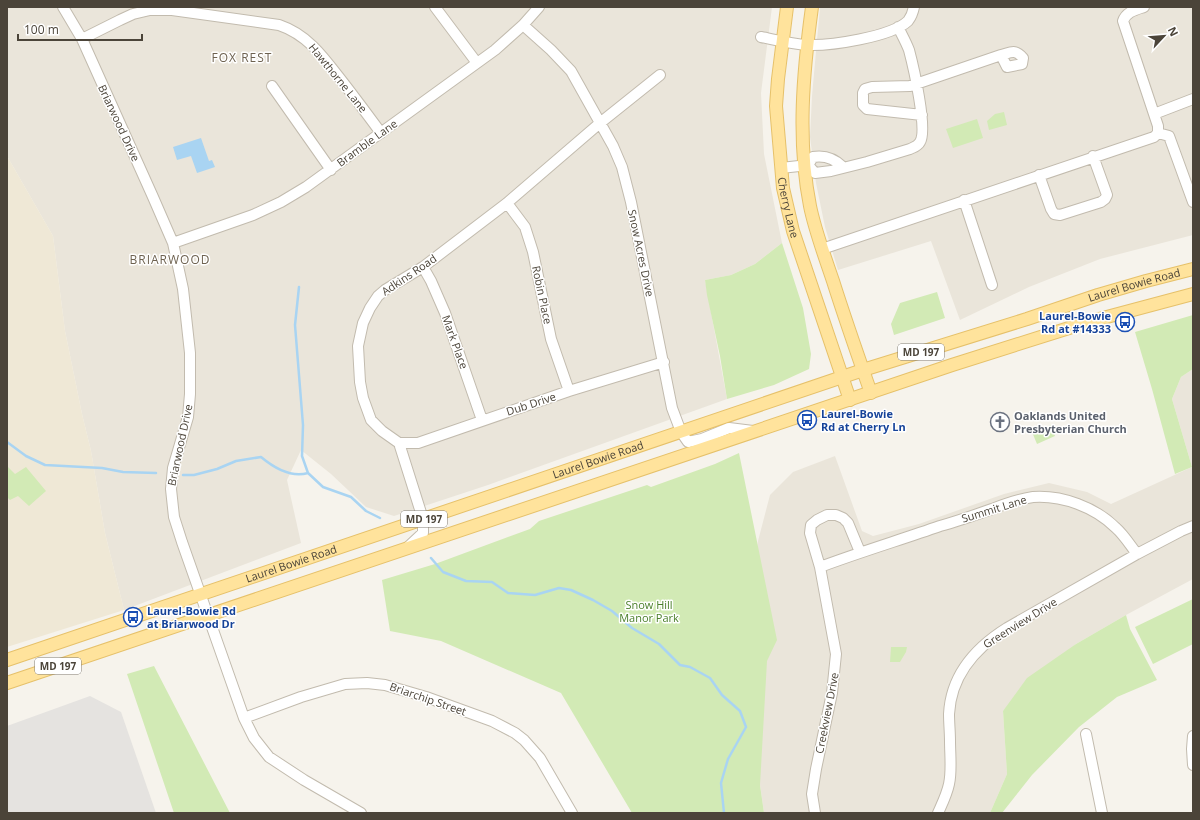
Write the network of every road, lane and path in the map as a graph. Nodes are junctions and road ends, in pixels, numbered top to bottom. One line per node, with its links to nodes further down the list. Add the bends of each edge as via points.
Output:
1 (63, 7): 11 (street, Briarwood Drive)
2 (436, 7): 15 (street)
3 (539, 7): 8 (street, Bramble Lane)
4 (787, 7): 12 (main road, Cherry Lane)
5 (812, 7): 13 (main road, Cherry Lane)
6 (914, 7): 9 (street, via 909,20)
7 (1144, 7): 20 (street, via 1132,11 1123,21)
8 (522, 25): 15 (street, Bramble Lane, via 495,50); 22 (street, Snow Acres Drive, via 571,71)
9 (898, 27): 13 (street, via 851,42); 17 (street, via 908,49)
10 (761, 37): 12 (street)
11 (82, 39): 23 (street, Hawthorne Lane, via 133,14 150,10 172,10 279,25 296,32 312,45); 34 (street, Briarwood Drive)
12 (782, 41): 13 (street); 28 (main road, Cherry Lane, via 776,106)
13 (807, 45): 26 (main road, Cherry Lane, via 802,104)
14 (1001, 55): 17 (street)
15 (477, 62): 23 (street, Bramble Lane)
16 (660, 75): 22 (street, Adkins Road)
17 (916, 84): 21 (street); 21 (street, via 865,89 862,93 863,105 871,110)
18 (272, 86): 29 (street)
19 (1193, 99): 20 (street)
20 (1154, 114): 24 (street)
21 (922, 115): 27 (street, via 922,137 916,146)
22 (600, 123): 33 (street, Adkins Road); 40 (street, Snow Acres Drive, via 624,173)
23 (381, 133): 29 (street, Bramble Lane)
24 (1158, 133): 25 (street, via 1150,138); 32 (street, via 1169,136)
25 (1093, 156): 30 (street); 30 (street, via 1107,195 1101,202 1060,215 1054,214)
26 (806, 165): 27 (street, via 815,173); 27 (street, via 813,157 820,156 827,157); 28 (street); 35 (main road, Cherry Lane, via 810,206)
27 (844, 167)
28 (781, 168): 42 (main road, Cherry Lane, via 793,231)
29 (331, 170): 34 (street, Bramble Lane, via 268,208)
30 (1039, 175): 31 (street)
31 (964, 200): 35 (street); 38 (street)
32 (1193, 202)
33 (507, 203): 36 (street, Adkins Road); 43 (street, Robin Place, via 525,228 533,252 551,339)
34 (173, 243): 56 (street, Briarwood Drive, via 183,289 190,353 190,394 188,417 172,475 172,503 174,517)
35 (822, 249): 41 (main road, Cherry Lane)
36 (423, 266): 46 (street, Mark Place, via 445,313); 49 (street, Adkins Road, via 385,290 374,301 363,323 358,346 360,382 371,420)
37 (1193, 269): 41 (main road, Laurel Bowie Road / MD 197, via 1098,295)
38 (992, 285)
39 (1193, 294): 44 (main road, Laurel Bowie Road / MD 197, via 1088,322)
40 (664, 362): 43 (street, Dub Drive); 48 (street, Snow Acres Drive, via 672,408)
41 (863, 370): 42 (main road, Laurel Bowie Road / MD 197); 44 (main road, Cherry Lane)
42 (841, 378): 45 (main road, Cherry Lane); 48 (main road, Laurel Bowie Road / MD 197)
43 (569, 391): 46 (street, Dub Drive)
44 (871, 393): 45 (main road, Laurel Bowie Road / MD 197)
45 (850, 400): 47 (main road, Laurel Bowie Road / MD 197)
46 (482, 420): 49 (street, Dub Drive, via 418,443)
47 (753, 431): 48 (street, via 728,428 688,442); 52 (main road, Laurel Bowie Road / MD 197)
48 (681, 432): 50 (main road, Laurel Bowie Road / MD 197)
49 (398, 443): 50 (street)
50 (423, 519): 52 (street, via 422,533); 56 (main road, Laurel Bowie Road / MD 197)
51 (1193, 526): 54 (street, Greenview Drive)
52 (406, 549): 57 (main road, Laurel Bowie Road / MD 197)
53 (860, 552): 54 (street, Summit Lane, via 1033,497 1064,500 1094,512 1115,527); 55 (street); 55 (street, Creekview Drive, via 846,520 836,515 827,515 817,520 810,528)
54 (1137, 554): 67 (street, Greenview Drive, via 994,636 973,654 960,675 951,702 949,784)
55 (820, 566): 66 (street, Creekview Drive, via 836,648 836,662 816,765 812,794)
56 (201, 594): 57 (street, Briarwood Drive); 58 (main road, Laurel Bowie Road / MD 197)
57 (208, 616): 59 (main road, Laurel Bowie Road / MD 197); 60 (street, Briarwood Drive)
58 (7, 660)
59 (7, 683)
60 (244, 718): 64 (street, Briarwood Drive, via 254,738 269,757); 65 (street, Briarchip Street, via 334,687 356,683 384,685 492,721 515,733 540,758)
61 (1086, 734): 68 (street)
62 (1193, 736): 63 (street)
63 (1193, 764)
64 (361, 813)
65 (572, 813)
66 (815, 813)
67 (938, 813)
68 (1102, 813)

